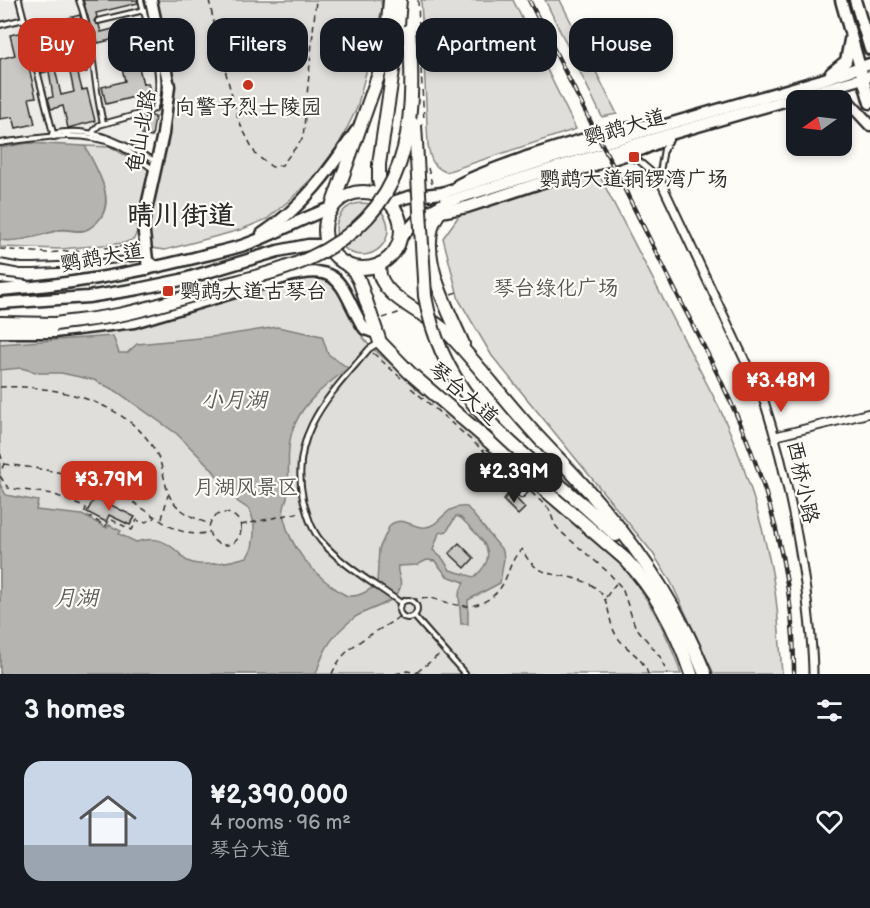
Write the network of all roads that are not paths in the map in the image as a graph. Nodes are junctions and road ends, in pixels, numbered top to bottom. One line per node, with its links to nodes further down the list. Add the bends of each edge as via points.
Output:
1 (19, 0): 10 (lane)
2 (79, 0): 25 (lane, via 88,23)
3 (141, 0): 9 (lane)
4 (151, 0): 33 (main road, 龟山北路, via 170,86)
5 (390, 0): 27 (highway, via 381,68)
6 (402, 0): 18 (highway, bridge, via 414,32); 35 (highway, via 379,164 379,180)
7 (841, 0): 15 (main road)
8 (855, 0): 13 (main road)
9 (144, 10): 12 (lane); 25 (lane, via 156,62 156,105 150,111)
10 (24, 18)
11 (18, 20): 14 (lane)
12 (98, 21)
13 (862, 24): 16 (main road); 17 (main road)
14 (0, 25)
15 (849, 29): 19 (main road); 23 (main road, via 846,61)
16 (870, 39)
17 (870, 49)
18 (416, 55)
19 (866, 71): 23 (main road, 鹦鹉大道); 24 (main road)
20 (38, 72): 30 (lane)
21 (416, 72): 51 (highway, bridge, via 408,138 394,181 370,215 337,243 285,267 136,311 55,324)
22 (417, 72): 59 (highway, bridge, via 423,278 428,317 439,349 482,416)
23 (822, 85): 26 (main road, via 844,97); 28 (main road, 鹦鹉大道)
24 (870, 103)
25 (103, 123): 29 (lane)
26 (870, 125)
27 (358, 129): 37 (highway); 39 (main road, via 294,210)
28 (678, 129): 32 (main road); 34 (lane, via 664,149); 36 (main road, 鹦鹉大道); 36 (main road, via 627,128 545,151 476,175)
29 (93, 132): 30 (lane); 33 (lane, via 115,140)
30 (54, 135): 31 (lane); 33 (lane, via 111,142)
31 (0, 143)
32 (620, 157): 34 (lane, via 638,160); 36 (main road, via 467,207)
33 (155, 166): 41 (main road, 龟山北路, via 145,210)
34 (658, 178): 56 (street, 西桥小路, via 764,401)
35 (387, 200): 36 (main road, 鹦鹉大道); 37 (highway, via 361,191 349,193); 38 (highway, via 400,219)
36 (441, 200): 38 (main road, 鹦鹉大道); 54 (highway, via 430,236 434,270)
37 (331, 208): 39 (main road); 40 (highway, via 324,229)
38 (401, 237): 44 (highway, via 394,253)
39 (244, 245): 45 (main road, 鹦鹉大道)
40 (331, 250): 43 (highway); 50 (main road, 鹦鹉大道, via 308,245 181,280 110,294)
41 (146, 257): 42 (lane, via 34,266); 45 (lane); 46 (main road, 龟山北路)
42 (0, 262)
43 (345, 263): 44 (highway, via 362,268); 53 (highway, 琴台大道, via 359,280)
44 (380, 264): 54 (highway, 琴台大道, via 383,283 390,292 440,325)
45 (162, 266): 46 (main road, 鹦鹉大道)
46 (148, 269): 48 (main road, 鹦鹉大道)
47 (0, 280): 48 (lane)
48 (47, 286): 49 (main road, 鹦鹉大道)
49 (0, 290)
50 (0, 303)
51 (0, 323)
52 (0, 332): 53 (main road, via 54,332 134,322 315,271 340,283 362,325)
53 (378, 338): 57 (highway, 琴台大道); 60 (lane, via 314,418 303,447 301,482 306,512 316,534 332,551)
54 (470, 359): 59 (highway, 琴台大道, via 597,501)
55 (870, 413): 56 (street)
56 (776, 436): 65 (street, 西桥小路, via 801,550)
57 (531, 484): 58 (lane); 63 (highway, 琴台大道, via 625,559 640,576 670,623)
58 (521, 495)
59 (638, 553): 64 (highway, 琴台大道, via 667,594)
60 (401, 603): 61 (lane, via 401,615); 61 (lane, via 412,601 417,608)
61 (414, 616): 62 (lane)
62 (465, 674)
63 (691, 674)
64 (705, 674)
65 (813, 674)

